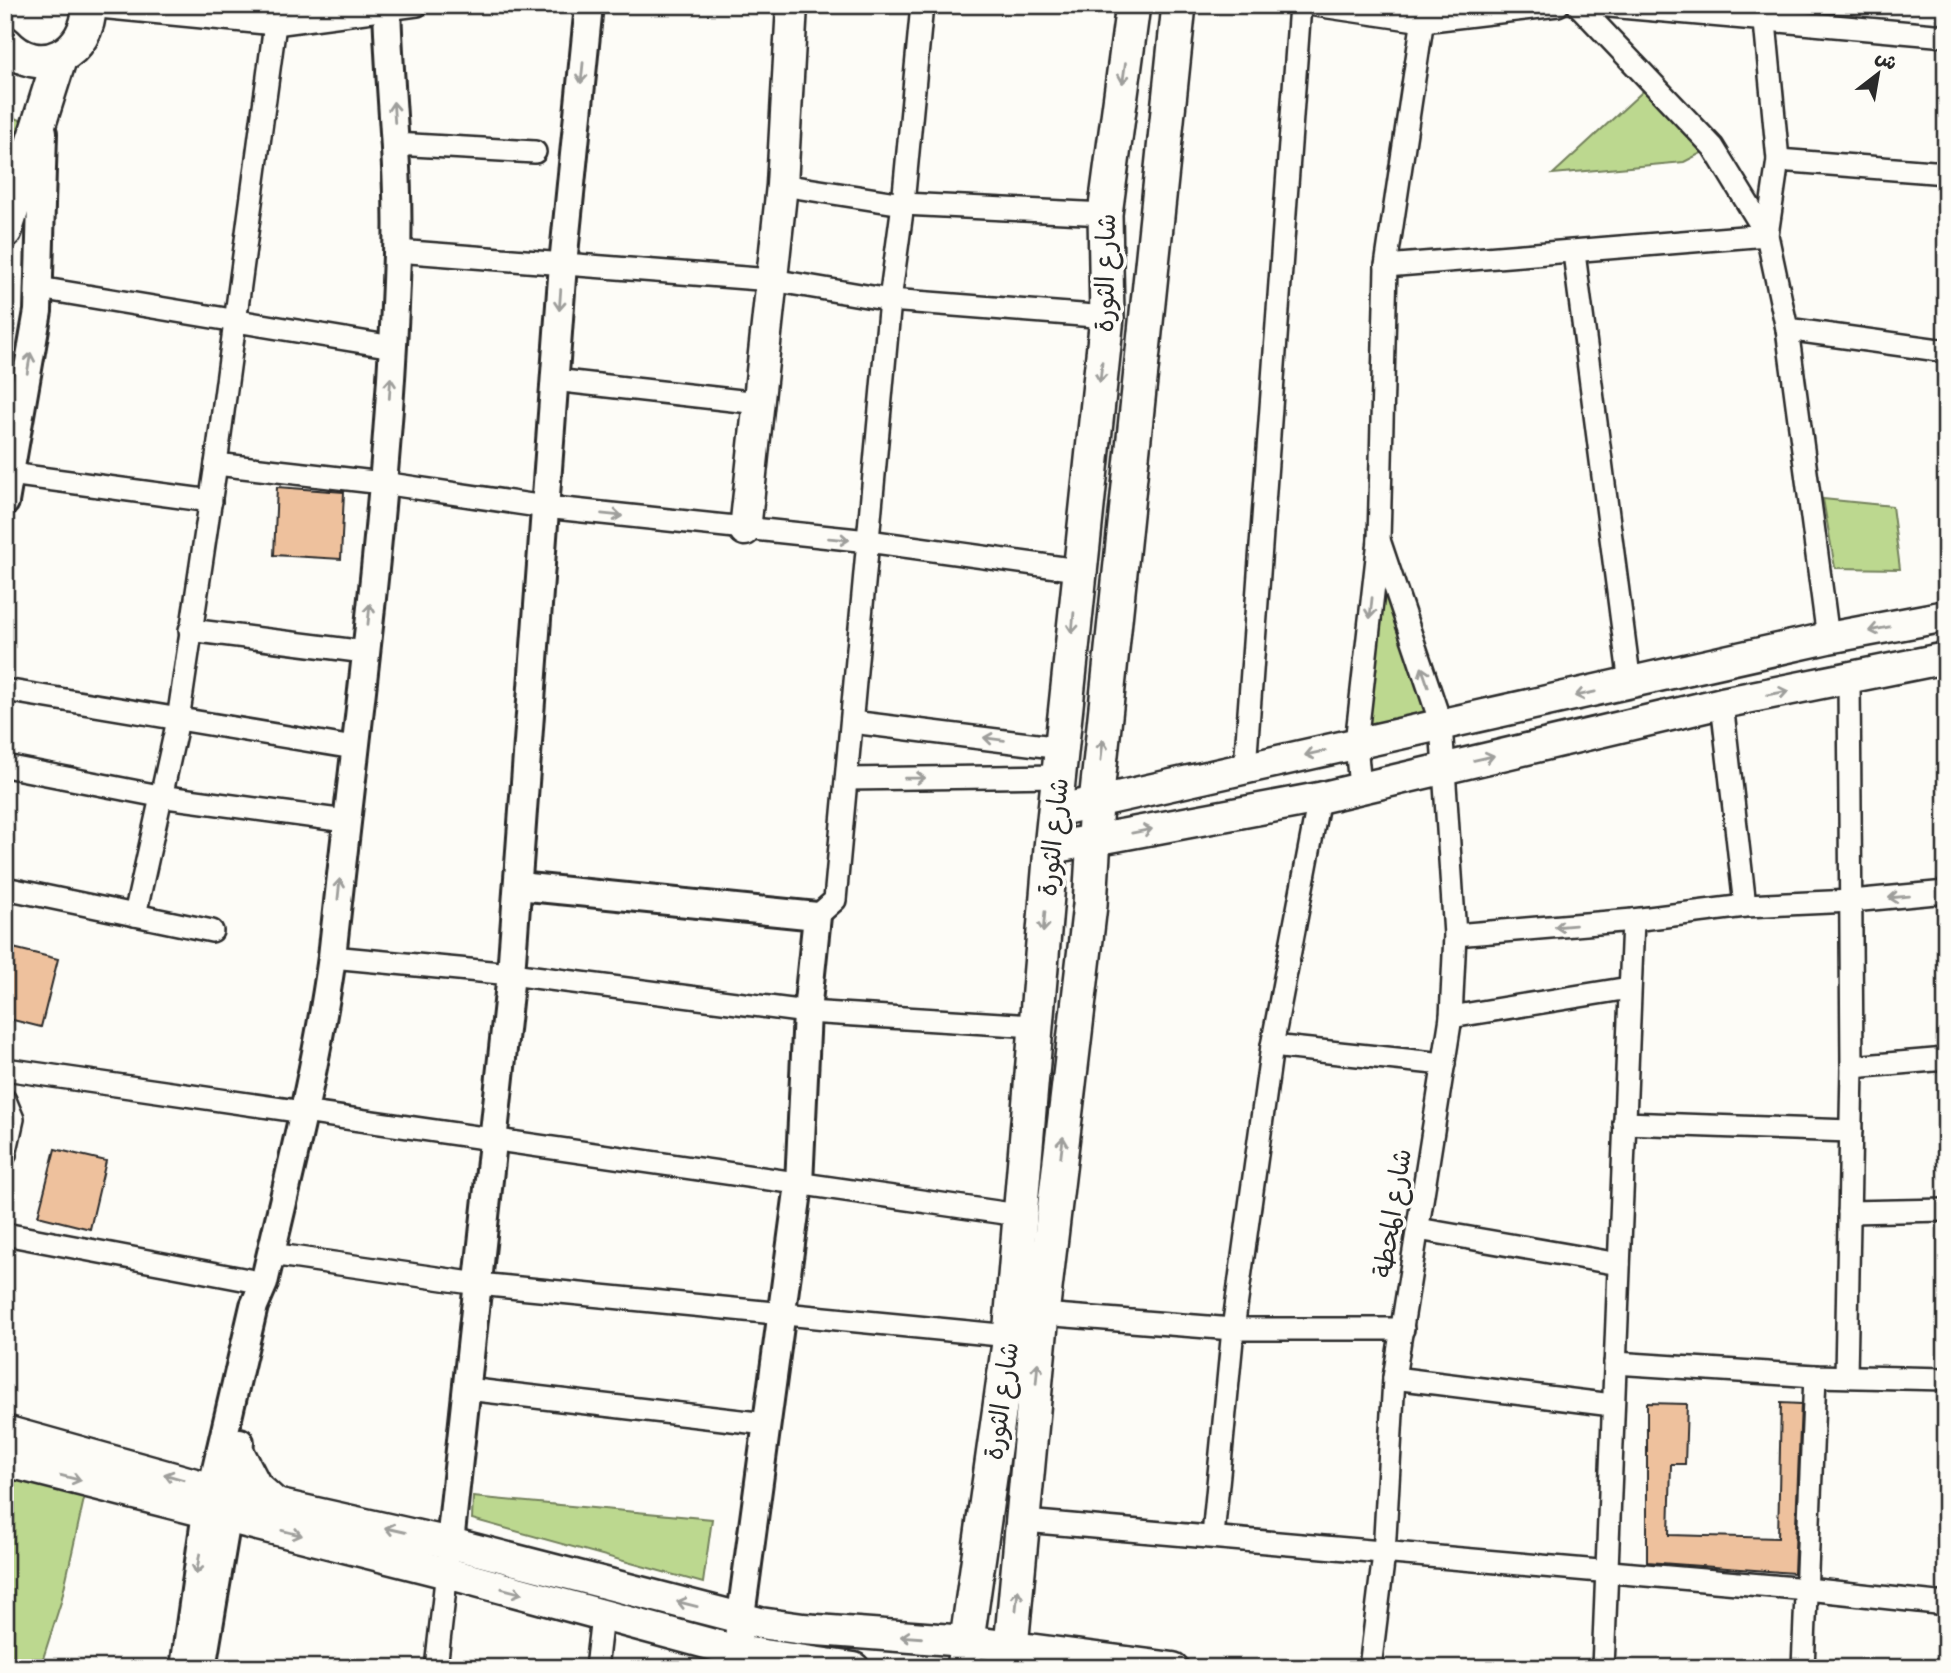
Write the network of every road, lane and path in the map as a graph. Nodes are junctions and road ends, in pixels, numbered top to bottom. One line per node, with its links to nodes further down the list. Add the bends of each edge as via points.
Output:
1 (417, 5): 13 (street)
2 (589, 5): 33 (street, one-way to 33)
3 (792, 5): 26 (main road)
4 (922, 5): 27 (street)
5 (1133, 5): 28 (main road, شارع الثورة, one-way to 28)
6 (1179, 5): 77 (main road, شارع الثورة, one-way to 6)
7 (1300, 5): 72 (street)
8 (1315, 5): 14 (street)
9 (1558, 5): 15 (street)
10 (1578, 5): 30 (street, via 1713,147)
11 (1598, 5): 16 (street)
12 (89, 6): 17 (street); 20 (main road, via 83,37)
13 (387, 8): 17 (street); 22 (street, one-way to 13)
14 (1366, 8): 15 (street)
15 (1424, 13): 34 (street)
16 (1766, 13): 18 (street); 24 (street)
17 (275, 24): 39 (street)
18 (1946, 36)
19 (5, 43): 20 (main road, via 27,58)
20 (60, 57): 21 (main road)
21 (44, 108): 29 (main road); 36 (street)
22 (395, 144): 23 (street); 31 (street)
23 (536, 152)
24 (1778, 160): 25 (street); 30 (street)
25 (1946, 173)
26 (782, 185): 27 (street); 35 (main road)
27 (903, 204): 28 (street); 37 (street)
28 (1105, 214): 38 (main road, شارع الثورة)
29 (5, 231)
30 (1767, 236): 32 (street); 40 (street)
31 (397, 251): 33 (street); 41 (street)
32 (1574, 253): 34 (street); 61 (street)
33 (563, 264): 35 (street); 43 (street, one-way to 43)
34 (1386, 266): 52 (street)
35 (772, 280): 37 (street); 44 (main road)
36 (39, 288): 39 (street); 46 (street, one-way to 36)
37 (890, 300): 38 (street); 53 (street)
38 (1107, 317): 54 (main road, شارع الثورة, one-way to 54)
39 (233, 321): 41 (street); 45 (street)
40 (1787, 329): 42 (street); 57 (street)
41 (393, 346): 47 (street, one-way to 41)
42 (1946, 351)
43 (554, 380): 44 (street); 50 (street)
44 (759, 404): 51 (main road)
45 (216, 464): 47 (street); 48 (street)
46 (10, 474): 48 (street); 49 (street)
47 (383, 483): 50 (street); 58 (street, one-way to 47)
48 (211, 501): 56 (street)
49 (5, 502)
50 (545, 507): 51 (street, one-way to 51); 82 (street)
51 (745, 530): 53 (street, one-way to 53)
52 (1379, 540): 66 (street, شارع المحطة, one-way to 52); 67 (street, one-way to 67)
53 (868, 541): 54 (street); 65 (street)
54 (1078, 570): 69 (main road, شارع الثورة, one-way to 69)
55 (1946, 616): 57 (main road, one-way to 57)
56 (190, 631): 58 (street); 64 (street)
57 (1828, 638): 61 (main road)
58 (365, 652): 68 (street)
59 (1946, 659): 60 (main road)
60 (1849, 680): 63 (main road, one-way to 60); 85 (street)
61 (1630, 684): 66 (main road, one-way to 66)
62 (5, 690): 64 (street)
63 (1722, 704): 71 (main road, one-way to 63); 86 (street)
64 (178, 720): 68 (street); 75 (street)
65 (852, 722): 69 (street, one-way to 65); 73 (street)
66 (1441, 723): 67 (main road); 71 (street, شارع المحطة)
67 (1356, 743): 72 (main road, one-way to 72); 74 (street)
68 (354, 748): 79 (street)
69 (1060, 762): 73 (street, one-way to 69); 78 (main road, شارع الثورة)
70 (5, 766): 75 (street)
71 (1443, 767): 74 (main road); 91 (street, شارع المحطة)
72 (1244, 768): 77 (main road)
73 (846, 779): 88 (street, via 835,900)
74 (1360, 788): 76 (main road)
75 (159, 796): 79 (street); 87 (street)
76 (1319, 798): 80 (main road, one-way to 76); 98 (street)
77 (1096, 803): 78 (main road); 80 (main road, شارع الثورة)
78 (1055, 811): 81 (main road, شارع الثورة)
79 (346, 821): 92 (street, one-way to 79)
80 (1094, 841): 81 (main road); 120 (main road, شارع الثورة, one-way to 80)
81 (1051, 848): 97 (main road, شارع الثورة, one-way to 97)
82 (518, 886): 88 (street); 93 (street)
83 (5, 888): 87 (street)
84 (1946, 892): 85 (street, one-way to 85)
85 (1852, 901): 86 (street); 101 (street)
86 (1745, 905): 89 (street)
87 (135, 915): 90 (street)
88 (817, 916): 95 (street)
89 (1633, 920): 91 (street, one-way to 91); 94 (street)
90 (212, 931)
91 (1455, 936): 96 (street, شارع المحطة)
92 (332, 957): 93 (street); 104 (street)
93 (511, 974): 95 (street); 107 (street)
94 (1629, 988): 96 (street); 105 (street)
95 (807, 1012): 97 (street); 109 (street)
96 (1451, 1017): 100 (street, شارع المحطة)
97 (1034, 1027): 112 (main road, شارع الثورة)
98 (1272, 1046): 100 (street); 121 (street)
99 (1946, 1059): 101 (street)
100 (1444, 1064): 113 (street, شارع المحطة)
101 (1852, 1067): 106 (street)
102 (5, 1069): 104 (street)
103 (5, 1100): 108 (street, via 13,1119)
104 (304, 1112): 107 (street); 115 (street)
105 (1624, 1123): 106 (street); 116 (street)
106 (1851, 1131): 111 (street)
107 (493, 1140): 109 (street); 118 (street)
108 (5, 1154)
109 (799, 1184): 112 (street); 119 (street)
110 (1946, 1210): 111 (street)
111 (1849, 1212): 126 (street)
112 (1018, 1215): 123 (main road, شارع الثورة)
113 (1418, 1229): 116 (street); 122 (street, شارع المحطة)
114 (5, 1234): 117 (street)
115 (271, 1254): 117 (street); 118 (street)
116 (1619, 1264): 124 (street)
117 (264, 1283): 133 (street, via 266,1307); 135 (street, via 254,1306)
118 (478, 1284): 119 (street); 129 (street)
119 (782, 1311): 123 (street); 131 (street)
120 (1042, 1314): 121 (street); 137 (main road, شارع الثورة, one-way to 120)
121 (1233, 1329): 122 (street); 138 (street)
122 (1403, 1329): 127 (street, شارع المحطة)
123 (1010, 1336): 147 (main road, شارع الثورة)
124 (1615, 1363): 125 (street); 130 (street)
125 (1815, 1376): 126 (street); 143 (street)
126 (1846, 1376): 128 (street)
127 (1394, 1378): 130 (street); 140 (street, شارع المحطة)
128 (1946, 1379)
129 (467, 1389): 131 (street); 139 (street)
130 (1612, 1405): 141 (street)
131 (766, 1424): 146 (street)
132 (5, 1431): 135 (main road, one-way to 132)
133 (239, 1451): 135 (street); 136 (main road, via 257,1486)
134 (5, 1461): 135 (main road, one-way to 135)
135 (219, 1503): 136 (main road); 142 (main road, one-way to 142); 150 (street, one-way to 150); 151 (street)
136 (276, 1504): 139 (main road, one-way to 136)
137 (1025, 1521): 138 (street); 148 (main road, شارع الثورة, one-way to 137)
138 (1213, 1536): 140 (street)
139 (450, 1543): 142 (street); 146 (main road, one-way to 139)
140 (1384, 1554): 141 (street); 156 (street, شارع المحطة)
141 (1607, 1572): 143 (street); 157 (street)
142 (447, 1573): 145 (main road, one-way to 145); 152 (street)
143 (1807, 1589): 144 (street); 158 (street)
144 (1946, 1604)
145 (602, 1616): 149 (main road); 153 (street)
146 (741, 1617): 147 (main road, one-way to 146); 149 (street)
147 (964, 1655): 148 (main road)
148 (1010, 1657): 155 (main road)
149 (735, 1659): 154 (main road)
150 (184, 1668)
151 (202, 1668)
152 (436, 1668)
153 (596, 1668)
154 (854, 1668)
155 (1173, 1668)
156 (1370, 1668)
157 (1603, 1668)
158 (1803, 1668)

